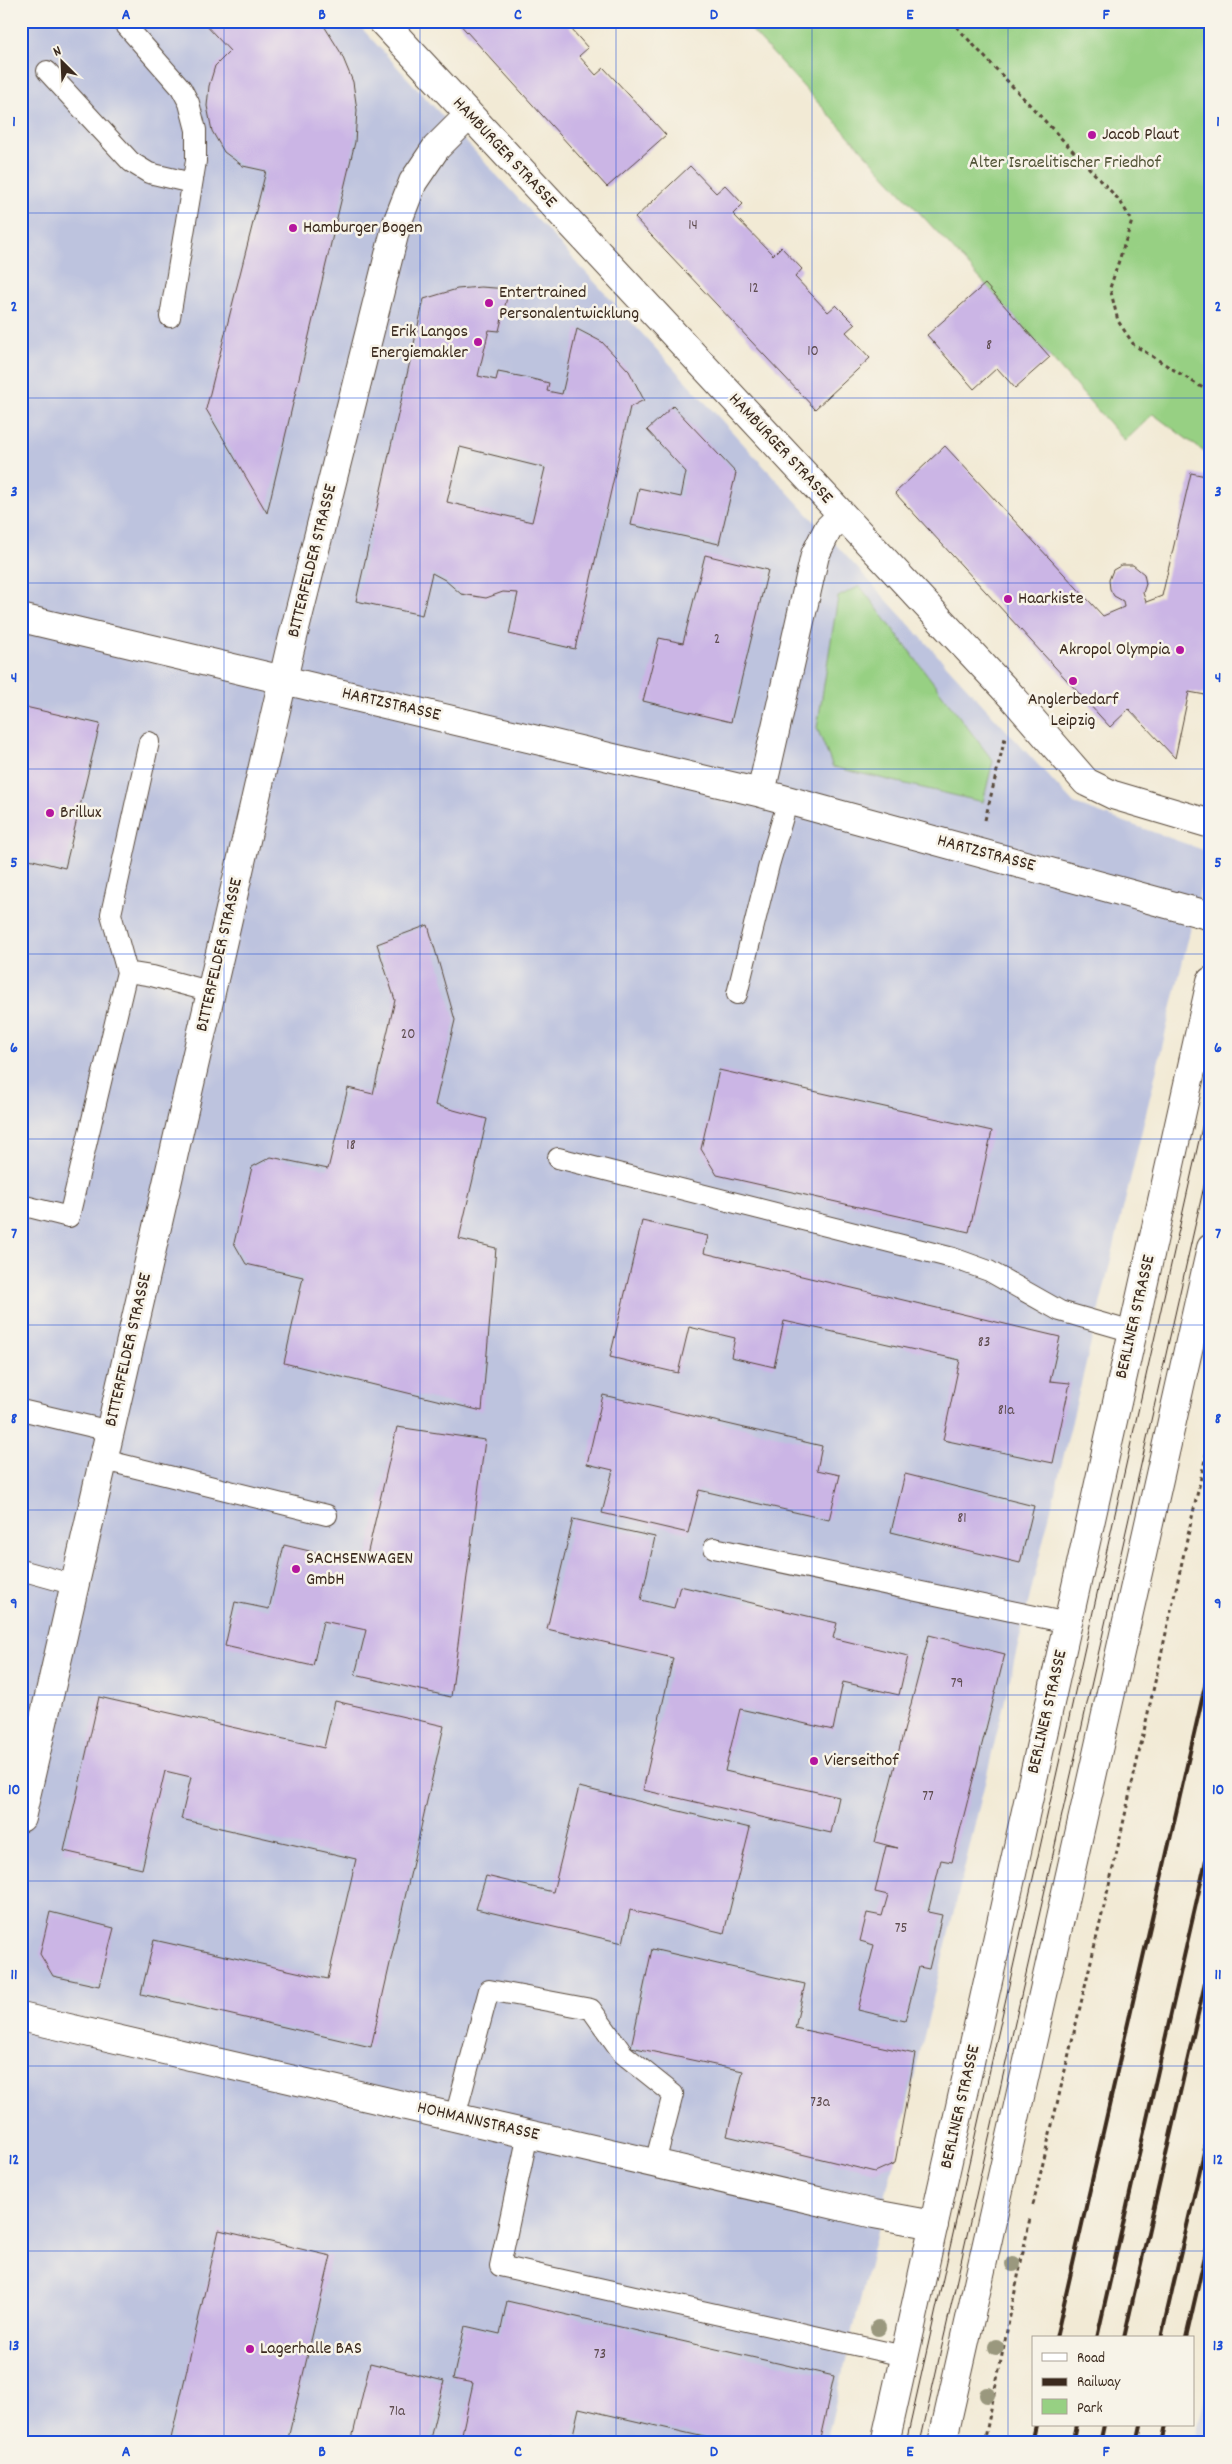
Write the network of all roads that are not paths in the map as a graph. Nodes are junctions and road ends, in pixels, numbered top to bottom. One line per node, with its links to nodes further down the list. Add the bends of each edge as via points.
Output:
1 (122, 21): 5 (lane, via 181,88 189,103 196,130)
2 (382, 21): 4 (street, HAMBURGER STRASSE)
3 (47, 71): 5 (lane, via 131,162 149,173)
4 (469, 115): 7 (street, HAMBURGER STRASSE); 9 (street, BITTERFELDER STRASSE, via 436,148 413,182 397,223)
5 (192, 183): 6 (lane)
6 (170, 317)
7 (842, 515): 11 (street, via 828,529 814,555); 13 (street, HAMBURGER STRASSE, via 1014,699 1086,782 1113,796)
8 (21, 618): 9 (street, HARTZSTRASSE)
9 (284, 680): 11 (street, HARTZSTRASSE); 17 (street, BITTERFELDER STRASSE)
10 (149, 742): 15 (lane, via 111,914)
11 (761, 793): 12 (street, HARTZSTRASSE)
12 (788, 800): 14 (street, HARTZSTRASSE); 18 (lane)
13 (1211, 824)
14 (1211, 916)
15 (127, 972): 17 (lane); 20 (lane, via 69,1216)
16 (1211, 981): 22 (street, BERLINER STRASSE)
17 (212, 992): 24 (street, BITTERFELDER STRASSE)
18 (737, 994)
19 (558, 1158): 22 (lane, via 953,1258 989,1271 1060,1311)
20 (21, 1205)
21 (1211, 1248): 40 (street)
22 (1133, 1332): 30 (street, BERLINER STRASSE)
23 (21, 1410): 24 (lane)
24 (110, 1431): 25 (street, BITTERFELDER STRASSE)
25 (104, 1460): 26 (lane); 29 (street, BITTERFELDER STRASSE)
26 (327, 1515)
27 (714, 1548): 30 (lane)
28 (21, 1570): 29 (lane)
29 (75, 1585): 31 (street, BITTERFELDER STRASSE)
30 (1068, 1623): 37 (street, BERLINER STRASSE)
31 (26, 1779): 32 (street, BITTERFELDER STRASSE)
32 (21, 1818)
33 (21, 2017): 34 (street, HOHMANNSTRASSE)
34 (456, 2117): 35 (street, HOHMANNSTRASSE); 36 (lane, via 489,1990 591,2009 623,2054 673,2094)
35 (528, 2134): 36 (street, HOHMANNSTRASSE); 38 (lane, via 500,2266)
36 (655, 2163): 37 (street, HOHMANNSTRASSE)
37 (934, 2225): 38 (street, BERLINER STRASSE)
38 (904, 2356): 39 (street, BERLINER STRASSE)
39 (885, 2443)
40 (942, 2443)

